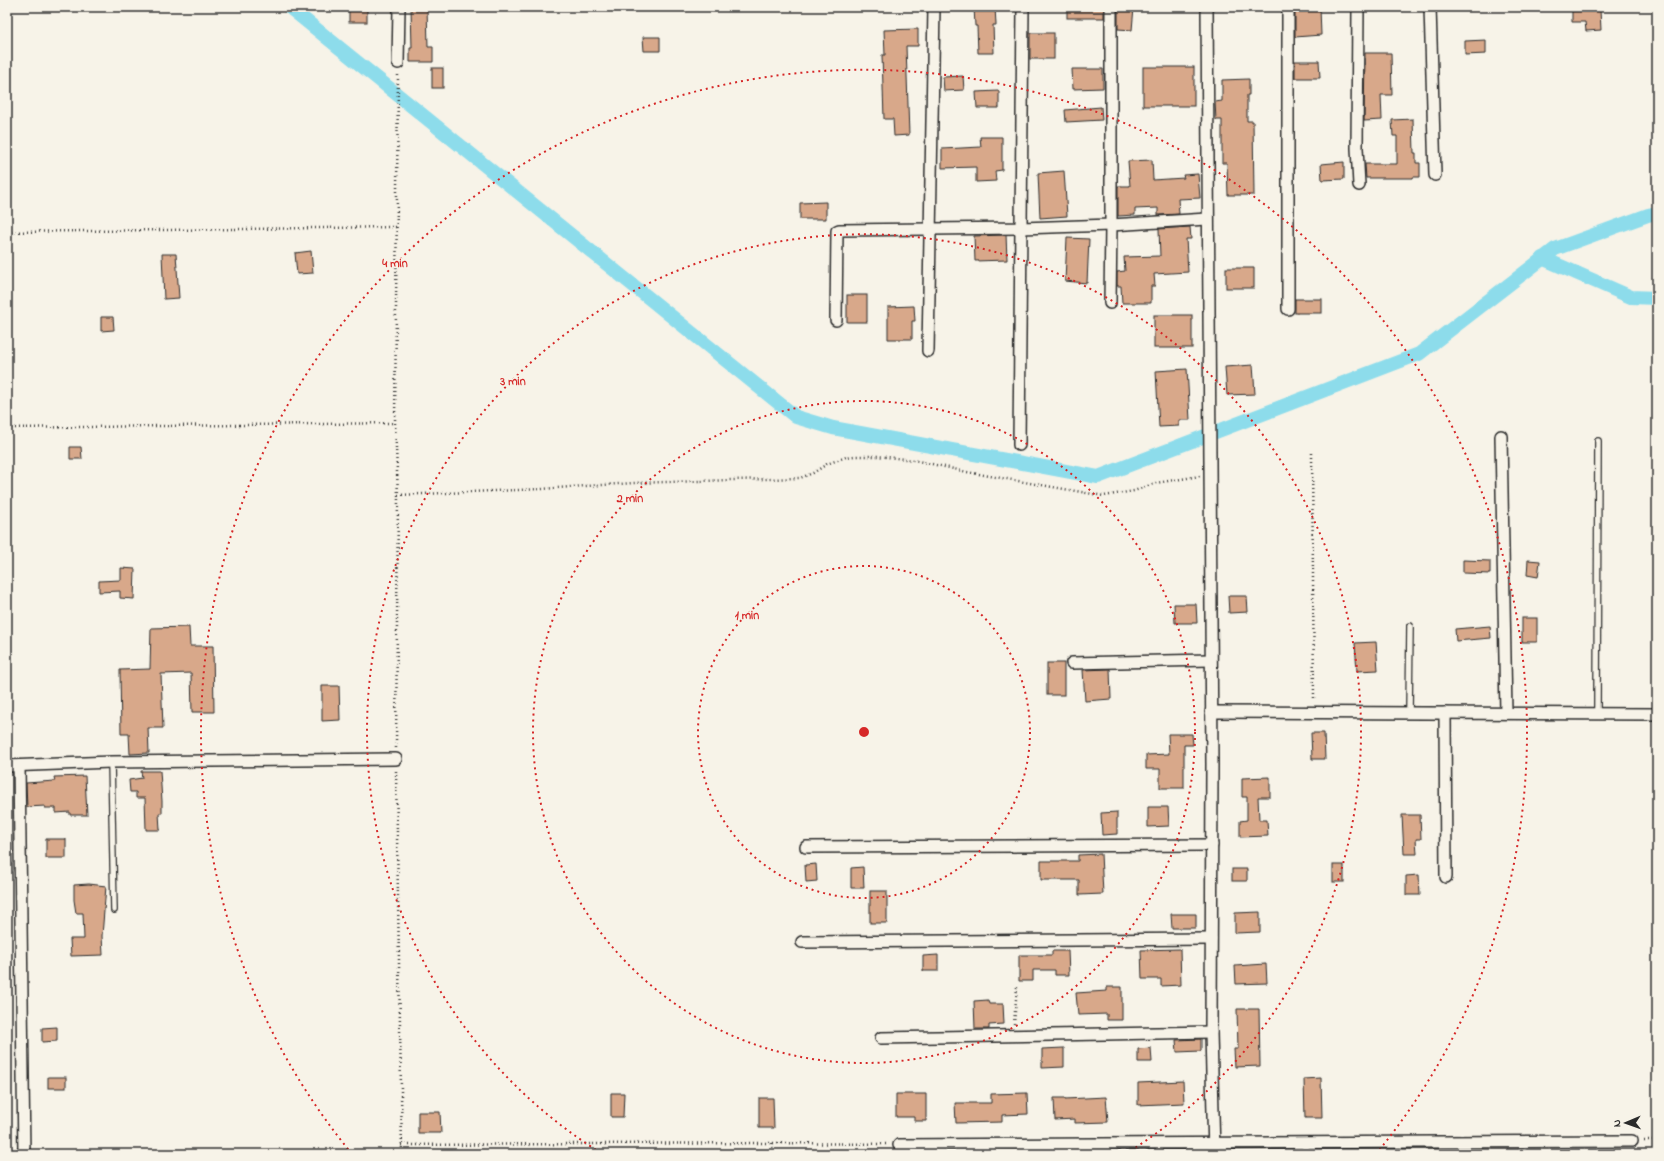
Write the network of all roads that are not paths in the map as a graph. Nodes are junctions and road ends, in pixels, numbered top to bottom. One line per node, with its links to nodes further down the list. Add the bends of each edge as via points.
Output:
1 (399, 7): 9 (street)
2 (934, 7): 15 (street)
3 (1023, 7): 14 (street)
4 (1111, 7): 13 (street)
5 (1207, 7): 12 (street)
6 (1288, 7): 17 (street)
7 (1358, 7): 11 (street)
8 (1430, 7): 10 (street)
9 (398, 63)
10 (1434, 175)
11 (1359, 185)
12 (1207, 219): 13 (street); 24 (street)
13 (1111, 225): 14 (street); 16 (street)
14 (1021, 228): 15 (street); 22 (street)
15 (931, 230): 18 (street, via 837,231); 19 (street)
16 (1110, 303)
17 (1288, 309)
18 (836, 320)
19 (928, 351)
20 (1501, 436): 29 (street)
21 (1598, 441): 30 (lane)
22 (1019, 445)
23 (1410, 626): 27 (lane)
24 (1210, 660): 25 (street); 26 (street)
25 (1072, 663)
26 (1211, 712): 27 (street); 36 (street)
27 (1409, 713): 28 (street)
28 (1445, 713): 29 (street); 38 (street)
29 (1506, 713): 30 (street)
30 (1597, 714): 31 (street)
31 (1657, 714)
32 (396, 759): 33 (street)
33 (111, 762): 35 (street); 39 (lane)
34 (7, 766): 35 (street)
35 (19, 766): 48 (street)
36 (1212, 845): 37 (street); 40 (street)
37 (806, 847)
38 (1446, 877)
39 (114, 910)
40 (1211, 939): 41 (street); 42 (street)
41 (802, 942)
42 (1211, 1032): 43 (street); 46 (street)
43 (881, 1038)
44 (1632, 1141): 47 (street)
45 (899, 1145): 46 (street)
46 (1214, 1149): 47 (street)
47 (1305, 1149)
48 (24, 1154)

